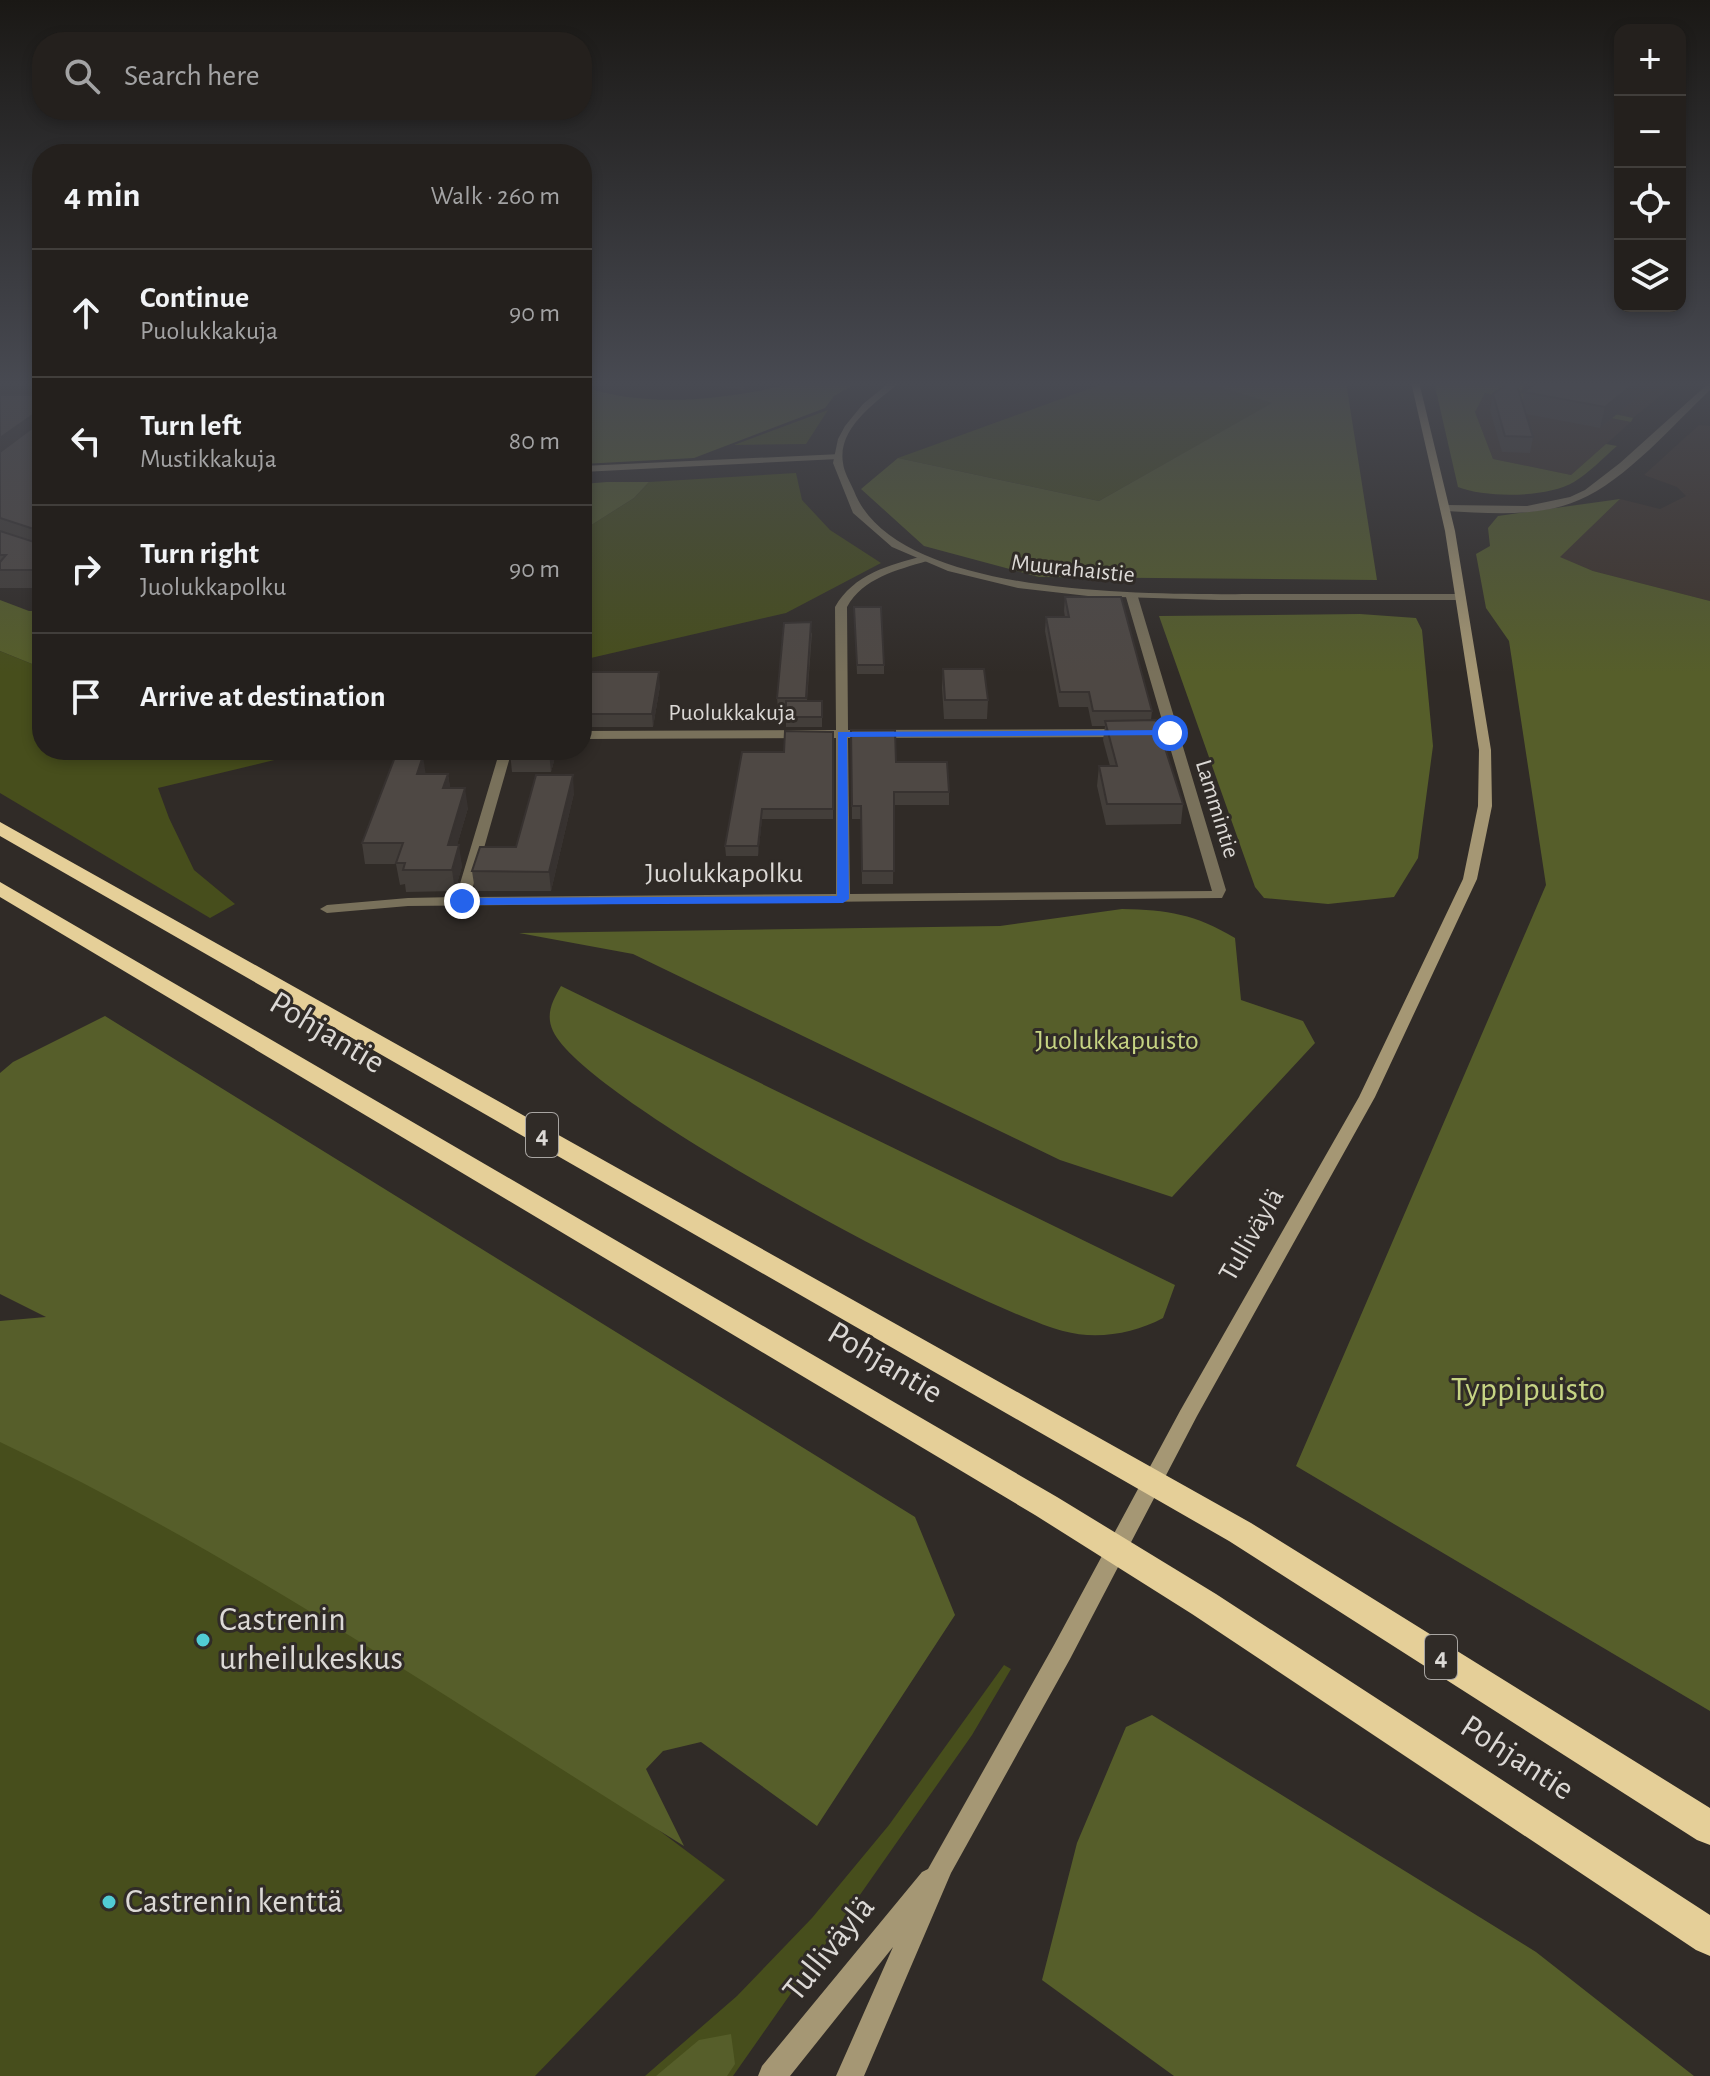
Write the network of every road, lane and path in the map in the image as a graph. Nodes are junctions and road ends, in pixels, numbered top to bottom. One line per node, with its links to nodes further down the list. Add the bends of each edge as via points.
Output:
1 (842, 479): 5 (street, Muurahaistie, via 856,510)
2 (1439, 479): 4 (main road, Tulliväylä)
3 (1605, 479): 4 (street, via 1577,499 1526,508)
4 (1446, 508): 7 (main road, Tulliväylä)
5 (923, 559): 6 (street, Muurahaistie, via 998,580); 11 (street, via 881,573 846,594 841,607)
6 (1132, 597): 7 (street, Muurahaistie); 10 (street, Lammintie)
7 (1460, 597): 22 (main road, Tulliväylä, via 1485,750 1485,806 1470,879 1367,1097)
8 (1139, 733): 11 (street, Puolukkakuja)
9 (1155, 733): 10 (street)
10 (1170, 733): 16 (street, Lammintie)
11 (842, 734): 12 (street, Puolukkakuja); 17 (street)
12 (592, 735)
13 (503, 760): 18 (street)
14 (0, 828): 20 (highway, Pohjantie / 4, via 1240,1532)
15 (0, 888): 21 (highway, Pohjantie / 4, via 1046,1506)
16 (1217, 895): 17 (street, Juolukkapolku)
17 (843, 899): 18 (street, Juolukkapolku)
18 (462, 901): 19 (street, Juolukkapolku)
19 (327, 909)
20 (1710, 1826)
21 (1600, 1862): 23 (highway, Pohjantie / 4); 24 (highway)
22 (942, 1866): 25 (main road, Tulliväylä); 26 (main road, Tulliväylä)
23 (1710, 1937)
24 (1710, 1952)
25 (772, 2076)
26 (850, 2076)

